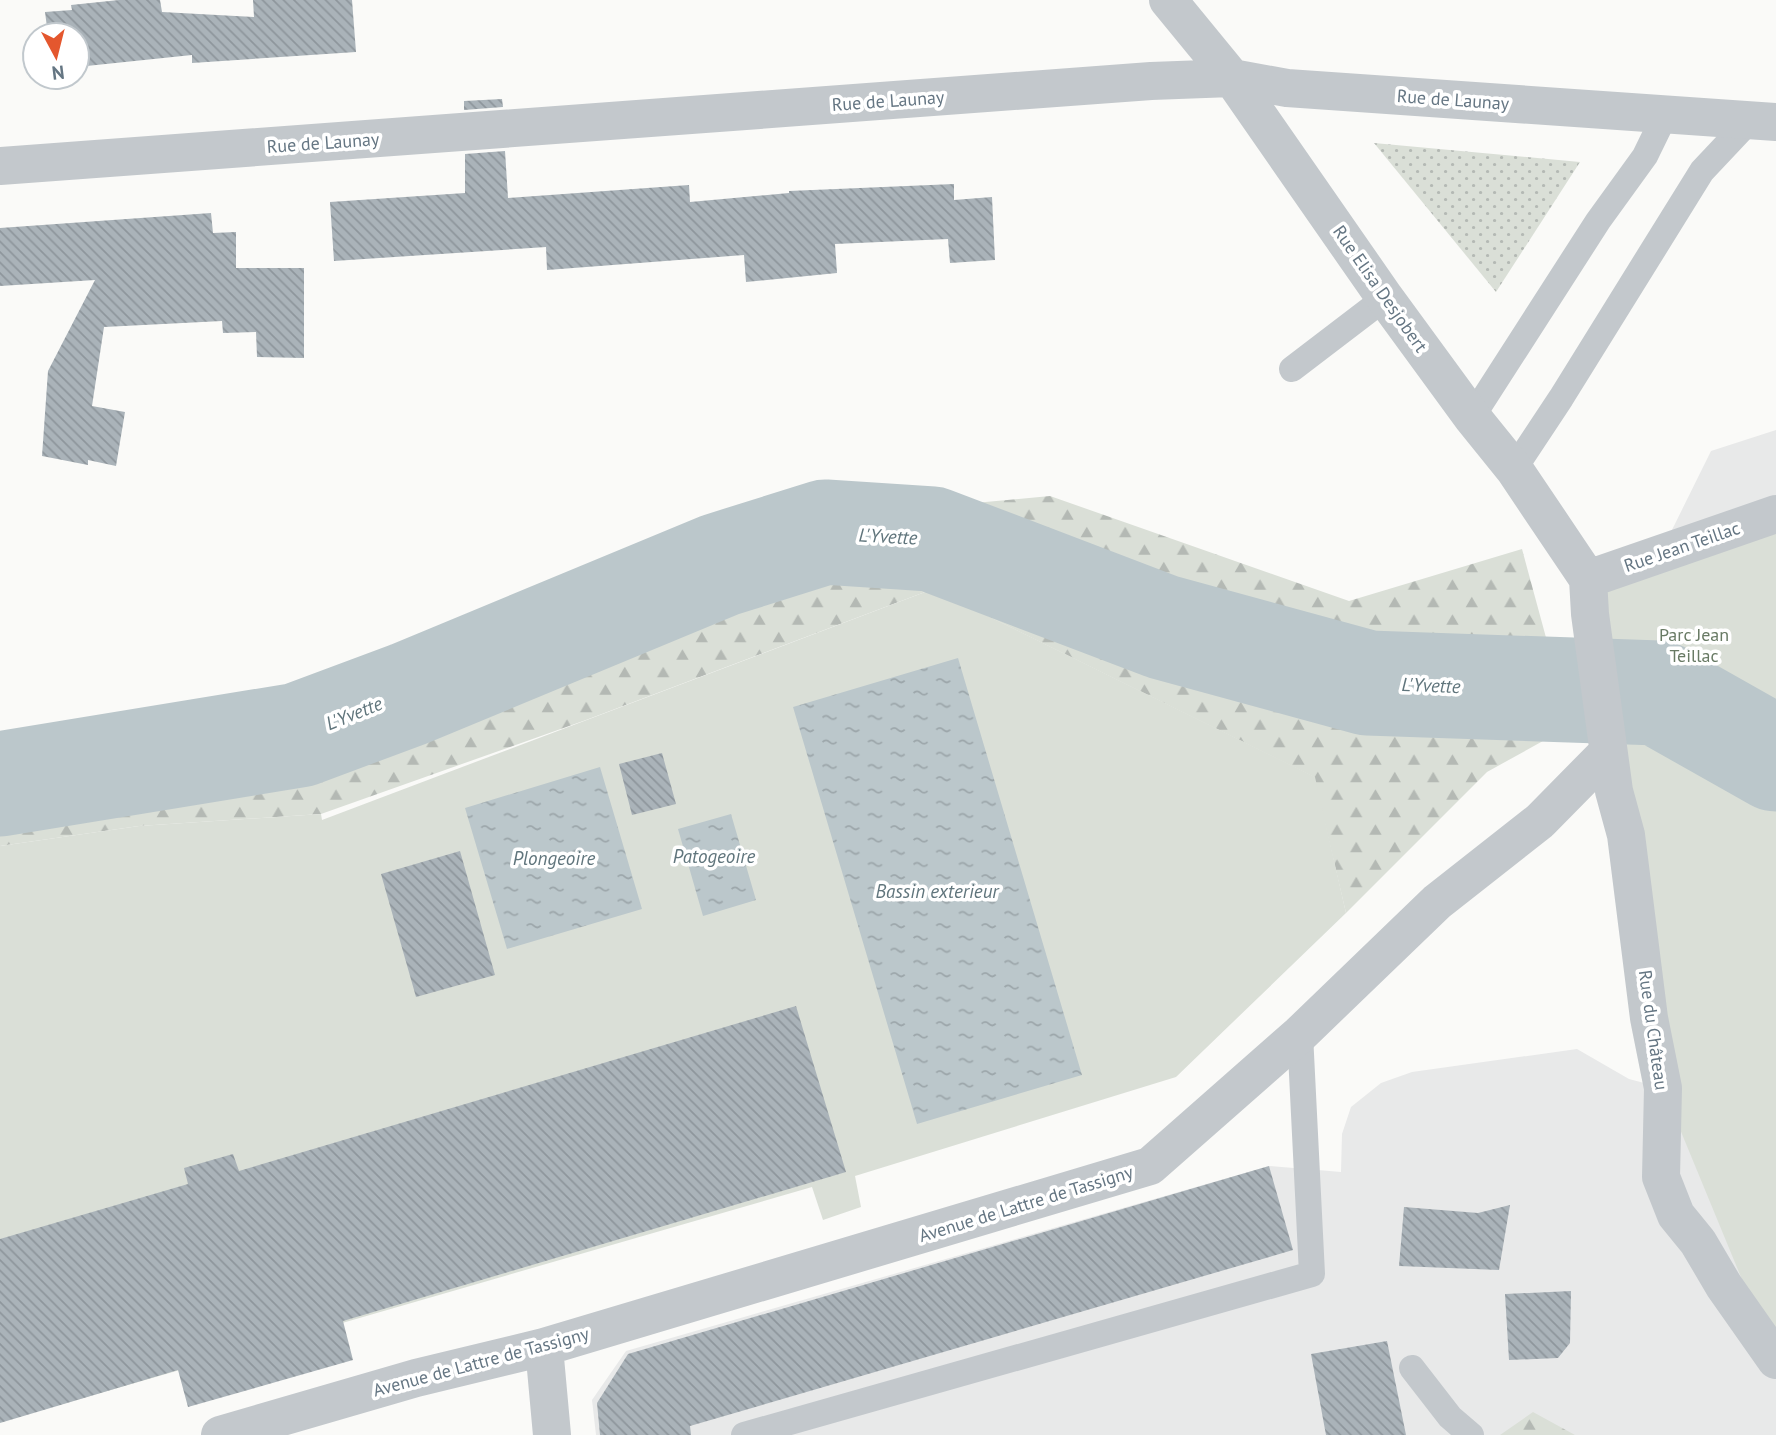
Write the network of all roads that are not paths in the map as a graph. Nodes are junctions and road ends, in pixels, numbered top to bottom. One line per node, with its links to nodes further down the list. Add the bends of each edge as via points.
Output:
1 (1168, 0): 2 (street, Rue Elisa Desjobert)
2 (1232, 78): 3 (street, Rue de Launay, via 1287,88); 5 (street, Rue de Launay); 6 (street, Rue Elisa Desjobert)
3 (1665, 115): 4 (street, Rue de Launay); 8 (lane, via 1645,156)
4 (1763, 121): 9 (lane, via 1702,172)
5 (0, 166)
6 (1385, 298): 7 (lane); 8 (street, Rue Elisa Desjobert)
7 (1292, 369)
8 (1472, 417): 9 (street, Rue Elisa Desjobert)
9 (1514, 469): 11 (street, Rue Elisa Desjobert)
10 (1776, 514): 11 (street, Rue Jean Teillac)
11 (1589, 596): 12 (street)
12 (1608, 752): 13 (street, Avenue de Lattre de Tassigny, via 1540,821 1437,902); 15 (street, Rue du Château, via 1626,835 1649,1018 1663,1088 1661,1177 1676,1215)
13 (1300, 1034): 14 (street, Avenue de Lattre de Tassigny, via 1150,1167); 19 (lane, via 1312,1274)
14 (544, 1347): 17 (street, Avenue de Lattre de Tassigny, via 416,1378); 18 (street)
15 (1776, 1360)
16 (1412, 1368): 20 (lane, via 1450,1417)
17 (220, 1435)
18 (552, 1435)
19 (744, 1435)
20 (1471, 1435)

